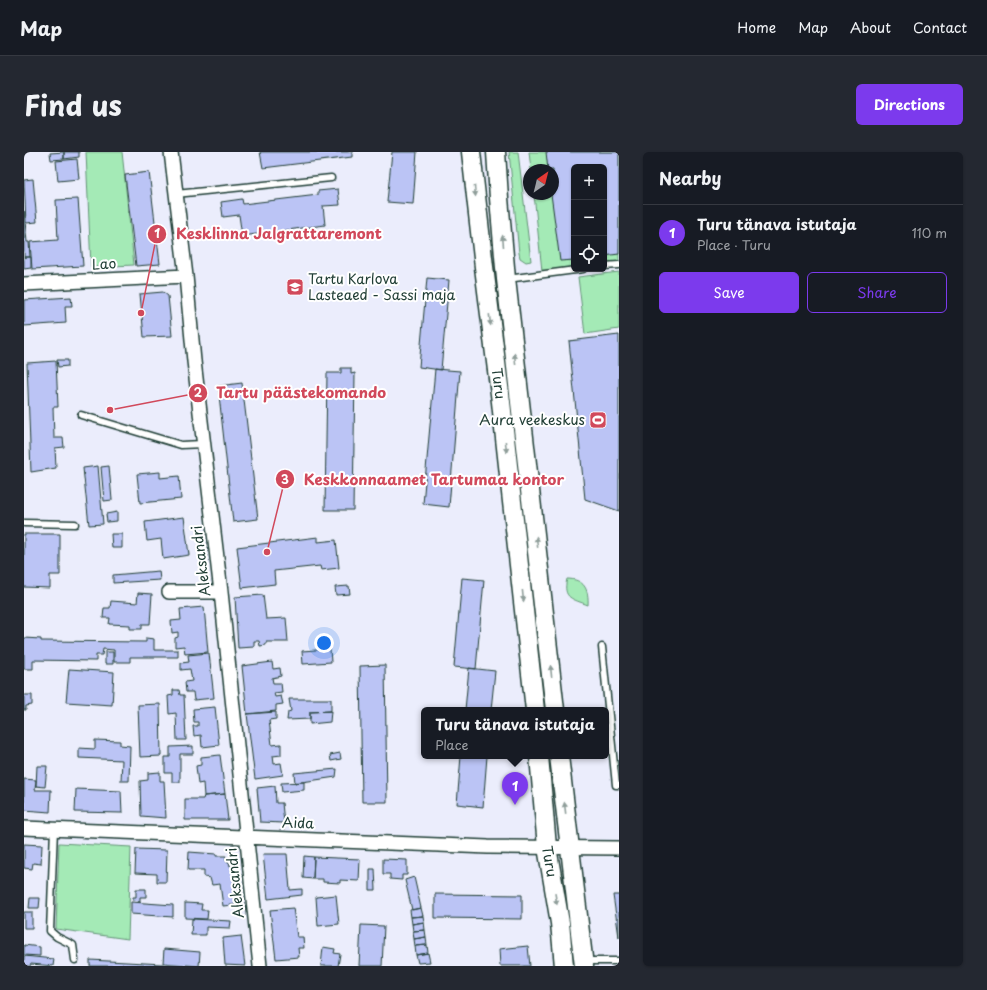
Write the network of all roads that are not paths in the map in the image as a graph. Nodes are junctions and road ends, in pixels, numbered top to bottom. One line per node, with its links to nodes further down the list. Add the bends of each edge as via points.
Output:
1 (171, 152): 5 (street, Aleksandri)
2 (471, 152): 19 (main road, Turu, one-way to 19)
3 (496, 152): 10 (main road, Turu, one-way to 3)
4 (332, 178): 5 (lane)
5 (176, 194): 9 (street, Aleksandri)
6 (619, 264): 7 (lane)
7 (607, 266)
8 (571, 271): 10 (lane)
9 (186, 276): 11 (street, Lao); 13 (street, Aleksandri)
10 (506, 279): 20 (main road, Turu, one-way to 10)
11 (24, 284)
12 (81, 415): 13 (lane, via 181,445)
13 (203, 444): 17 (street, Aleksandri)
14 (24, 523): 15 (lane)
15 (75, 524)
16 (169, 592): 17 (street)
17 (220, 592): 28 (street, Aleksandri)
18 (602, 647): 21 (lane)
19 (535, 707)
20 (555, 707)
21 (608, 707)
22 (609, 716): 25 (lane, via 616,785)
23 (538, 759): 29 (main road, Turu)
24 (560, 759): 30 (main road, Turu, one-way to 24)
25 (619, 785)
26 (24, 828): 27 (street, Aida)
27 (54, 829): 28 (street, Aida); 32 (lane, via 50,931 73,945)
28 (246, 837): 29 (street, Aida); 35 (street, Aleksandri)
29 (547, 847): 30 (street, Aida); 36 (main road, Turu, one-way to 36)
30 (571, 847): 31 (street, Aida); 34 (main road, Turu)
31 (619, 848)
32 (75, 960)
33 (619, 961): 34 (lane)
34 (584, 963)
35 (260, 966)
36 (564, 966)

